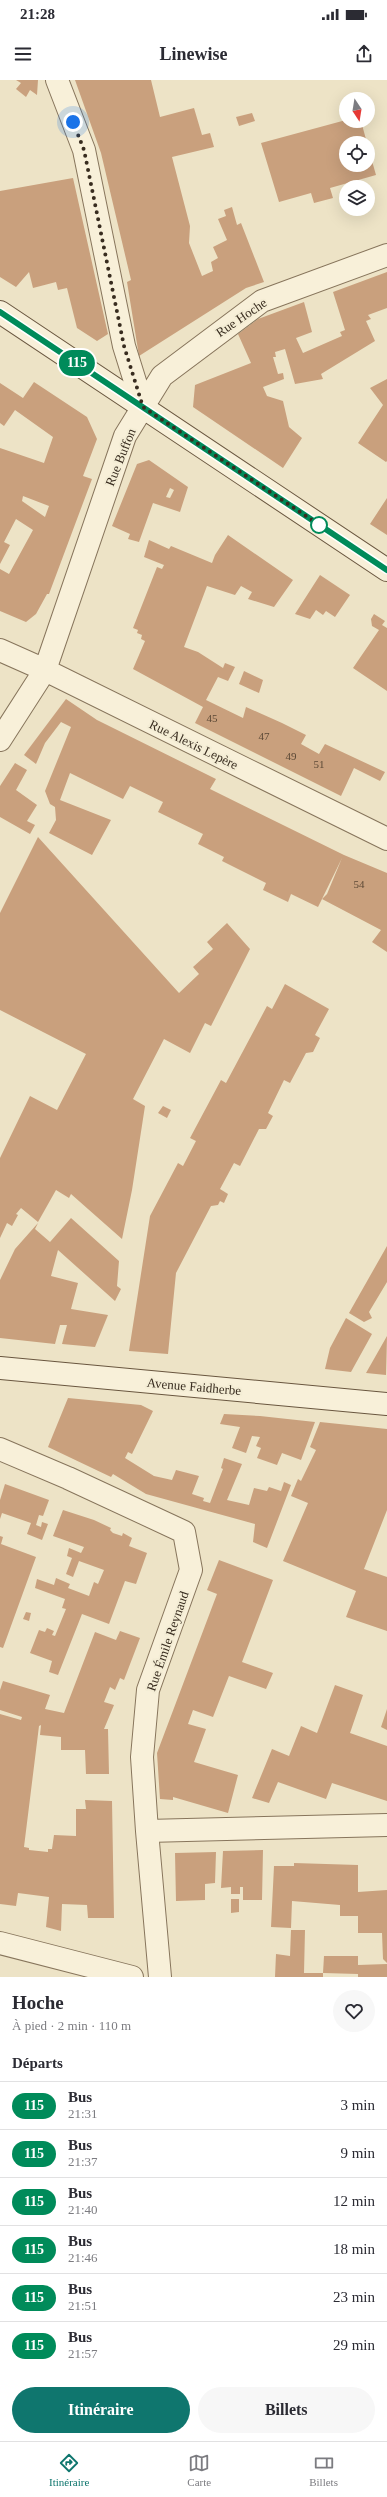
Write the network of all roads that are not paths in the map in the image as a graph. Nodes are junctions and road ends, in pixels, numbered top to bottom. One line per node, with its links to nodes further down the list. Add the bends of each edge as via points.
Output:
1 (57, 80): 4 (street, via 84,150 124,346)
2 (387, 255): 4 (street, Rue Hoche, via 262,301 162,376)
3 (0, 312): 4 (street)
4 (143, 407): 5 (street); 7 (street, Rue Buffon, via 125,436)
5 (387, 570)
6 (0, 650): 7 (street, Rue Alexis Lepère)
7 (45, 670): 8 (street, Rue Buffon); 9 (street, Rue Alexis Lepère)
8 (0, 740)
9 (387, 839)
10 (0, 1368): 11 (street, Avenue Faidherbe)
11 (387, 1404)
12 (0, 1449): 14 (street, Rue Émile Reynaud, via 184,1532 191,1570 148,1690 142,1758)
13 (387, 1825): 14 (street)
14 (147, 1831): 17 (street)
15 (0, 1943): 16 (street)
16 (132, 1977)
17 (160, 1977)

